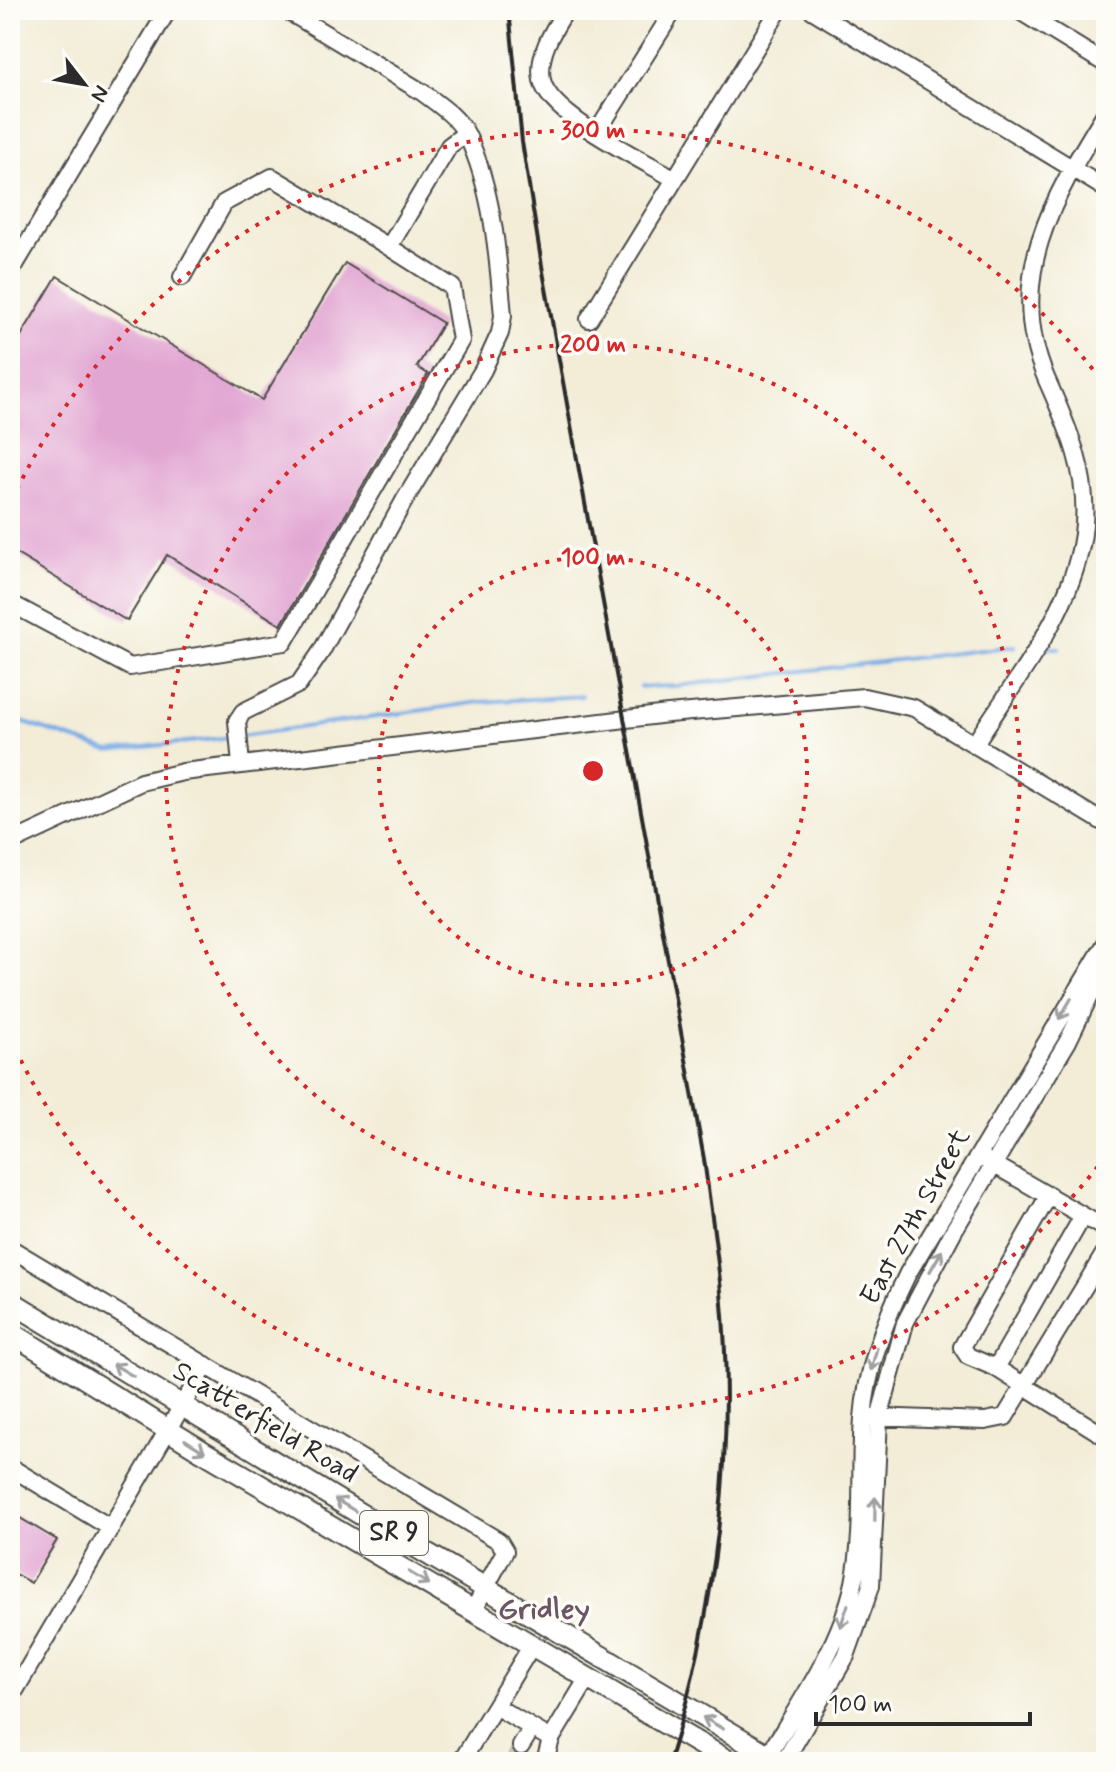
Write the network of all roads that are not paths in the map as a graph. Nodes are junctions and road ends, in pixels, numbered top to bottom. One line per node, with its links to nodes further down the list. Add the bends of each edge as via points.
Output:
1 (168, 10): 16 (street)
2 (286, 10): 11 (street, via 422,92)
3 (566, 10): 10 (street, via 551,34 541,77 556,104)
4 (674, 10): 10 (street)
5 (779, 10): 13 (street)
6 (812, 10): 12 (street)
7 (1018, 10): 8 (street)
8 (1106, 64)
9 (1106, 112): 12 (street)
10 (597, 132): 13 (street)
11 (466, 133): 15 (street, via 449,146); 21 (street, via 489,202 503,316 500,333 321,652 299,684 243,712 237,735)
12 (1072, 168): 14 (street); 20 (street, via 1039,234 1030,279 1036,344 1080,459 1085,522 1080,554 1052,619)
13 (675, 179): 18 (street)
14 (1106, 189)
15 (389, 247): 17 (street, via 272,177 224,203); 19 (street, via 452,287 461,340 284,642 130,667)
16 (10, 273)
17 (182, 277)
18 (589, 319)
19 (11, 605)
20 (974, 745): 21 (street, via 914,708 864,697 668,714); 22 (street)
21 (241, 765): 23 (street, via 141,782)
22 (1106, 824)
23 (10, 843)
24 (1106, 943): 26 (street, East 27th Street, one-way to 26)
25 (1106, 962): 26 (street, East 27th Street, via 1068,1041)
26 (986, 1160): 27 (street); 38 (street, East 27th Street, via 908,1273 889,1311 871,1368)
27 (1049, 1195): 28 (street); 35 (street, via 962,1347 968,1356)
28 (1083, 1216): 29 (street); 35 (street)
29 (1106, 1229)
30 (10, 1248): 34 (street)
31 (1106, 1251): 36 (street)
32 (10, 1301): 37 (main road, Scatterfield Road / SR 9, one-way to 32)
33 (10, 1332): 39 (main road, Scatterfield Road / SR 9)
34 (206, 1365): 37 (street); 43 (street, via 499,1541 505,1551)
35 (996, 1368): 36 (street)
36 (1023, 1387): 38 (street, via 1005,1417 985,1421); 40 (street)
37 (182, 1406): 39 (street); 43 (main road, Scatterfield Road / SR 9, one-way to 37)
38 (871, 1416): 52 (street, East 27th Street, via 854,1579 844,1618)
39 (168, 1429): 42 (street); 44 (main road, Scatterfield Road / SR 9, one-way to 44)
40 (1106, 1437)
41 (10, 1467): 42 (street)
42 (111, 1528): 47 (street)
43 (488, 1587): 44 (street); 52 (main road, Scatterfield Road / SR 9, one-way to 43)
44 (473, 1611): 45 (main road, Scatterfield Road / SR 9)
45 (532, 1645): 46 (main road, Scatterfield Road / SR 9); 48 (street)
46 (588, 1678): 50 (street); 55 (main road, Scatterfield Road / SR 9)
47 (10, 1699)
48 (495, 1706): 49 (street); 53 (street)
49 (532, 1728): 50 (street); 51 (street)
50 (551, 1739): 54 (street)
51 (521, 1746)
52 (774, 1760)
53 (461, 1762)
54 (545, 1762)
55 (730, 1762)

